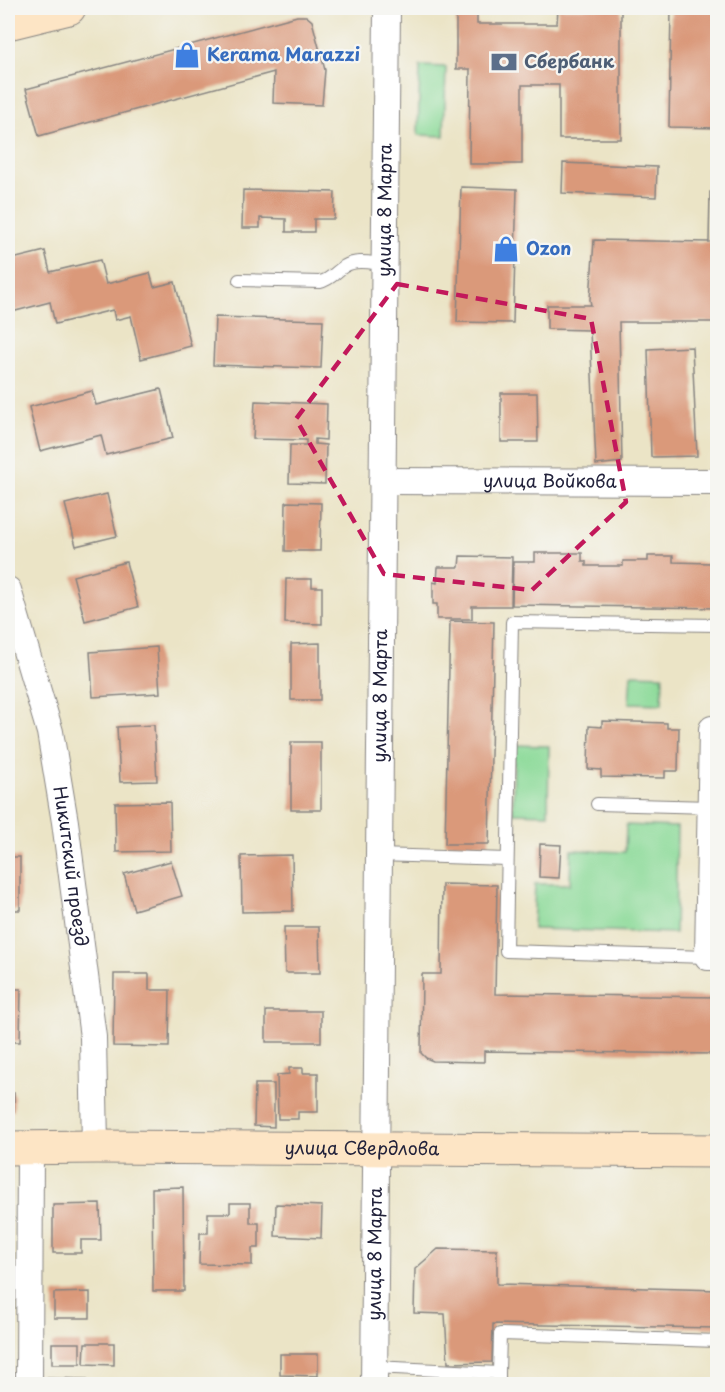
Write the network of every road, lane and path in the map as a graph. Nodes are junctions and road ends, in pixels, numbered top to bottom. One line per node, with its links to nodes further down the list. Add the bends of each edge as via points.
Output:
1 (69, 8): 3 (street)
2 (387, 8): 4 (street, улица 8 Марта)
3 (8, 23)
4 (384, 264): 5 (lane, via 354,262 320,282); 6 (street, улица 8 Марта)
5 (239, 280)
6 (382, 481): 7 (street, улица Войкова); 13 (street, улица 8 Марта)
7 (717, 482)
8 (8, 590): 17 (street, Никитский проезд, via 50,732 65,822 93,1037)
9 (717, 625): 14 (lane, via 512,622)
10 (712, 729): 12 (street)
11 (597, 804): 12 (lane)
12 (711, 807): 15 (street)
13 (378, 855): 14 (lane); 18 (street, улица 8 Марта)
14 (507, 859): 15 (lane, via 506,951)
15 (713, 957)
16 (19, 1147): 17 (street, улица Свердлова); 23 (street)
17 (95, 1147): 18 (street, улица Свердлова)
18 (375, 1149): 19 (street, улица Свердлова); 21 (street, улица 8 Марта)
19 (717, 1151)
20 (717, 1341): 22 (lane, via 500,1334)
21 (374, 1376): 22 (lane)
22 (499, 1378)
23 (29, 1384)

